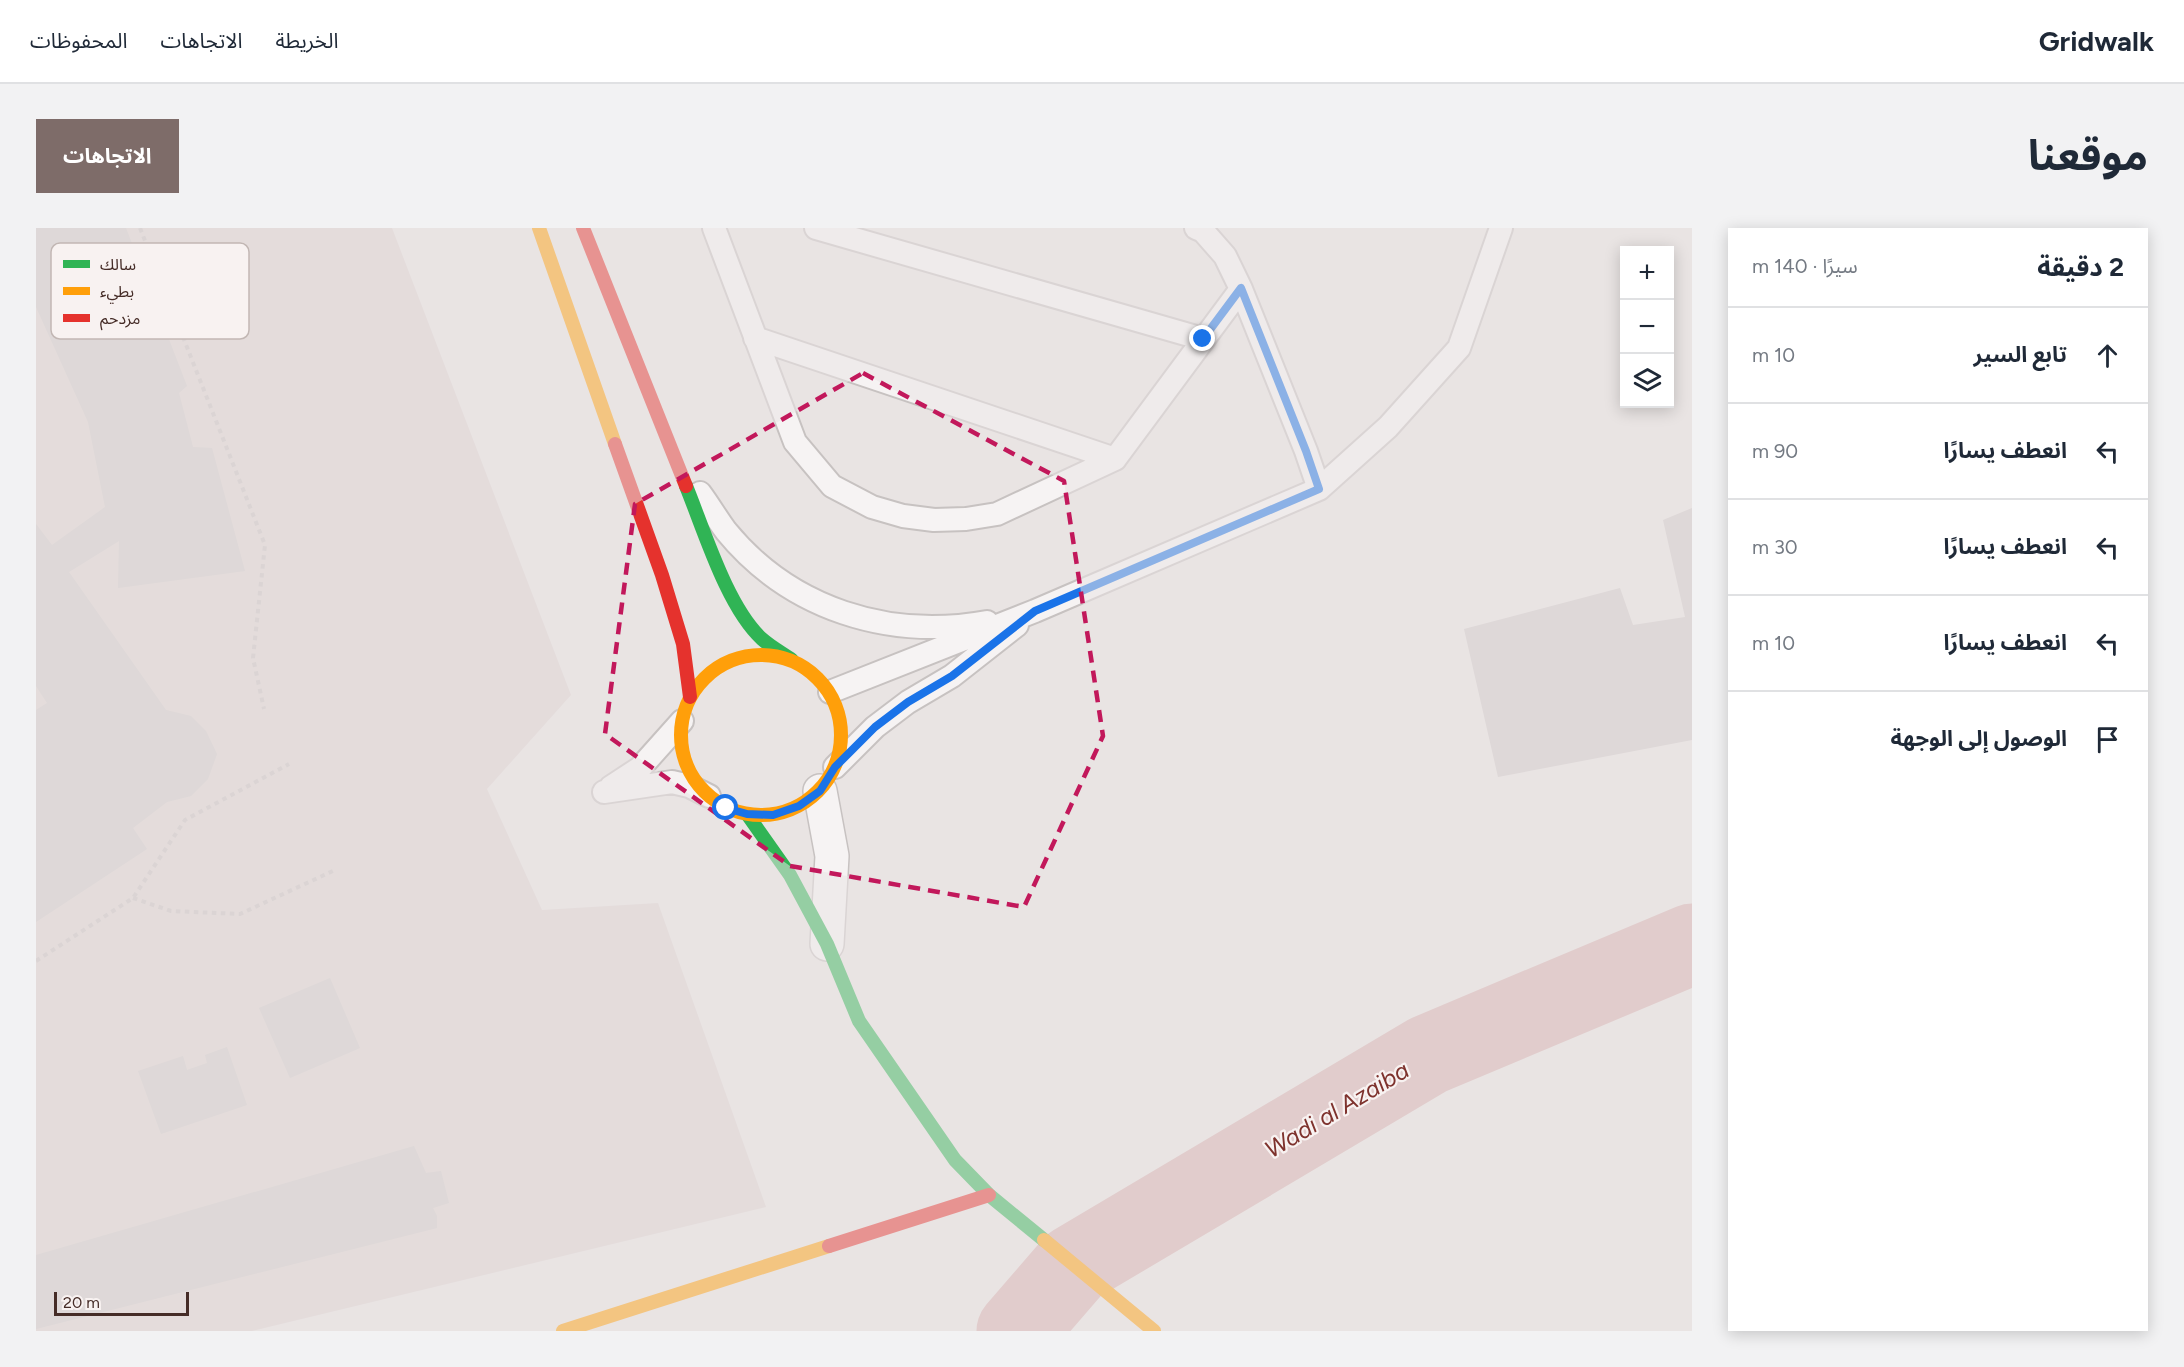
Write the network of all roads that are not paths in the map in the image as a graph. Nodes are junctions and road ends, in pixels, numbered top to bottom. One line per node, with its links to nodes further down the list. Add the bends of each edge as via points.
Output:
1 (539, 228): 16 (street, via 662,575 683,644)
2 (583, 228): 11 (street)
3 (714, 228): 8 (lane)
4 (816, 228): 9 (lane)
5 (1196, 228): 7 (lane, via 1225,256)
6 (1501, 228): 12 (lane, via 1459,348 1388,427)
7 (1241, 288): 9 (lane); 12 (lane)
8 (755, 338): 10 (lane); 10 (lane, via 795,442 832,486 872,507 934,520 997,514)
9 (1203, 339): 10 (lane)
10 (1115, 459)
11 (680, 470): 13 (lane, via 726,531 761,566 809,599 856,618 898,626 984,623); 14 (street, via 741,612 761,638)
12 (1319, 489): 13 (lane)
13 (1035, 611): 15 (lane); 18 (lane, via 952,676 875,727)
14 (794, 661): 15 (street); 16 (street, via 770,655 746,656 723,664 704,678)
15 (830, 693): 18 (street, via 840,717 842,742)
16 (690, 697): 17 (street)
17 (682, 720): 19 (street, via 685,761 695,781); 19 (lane, via 640,768 604,792 672,782)
18 (828, 779): 20 (street, via 799,806 773,815); 21 (street, via 832,856)
19 (709, 796): 20 (street, via 726,808)
20 (747, 814): 21 (street, via 790,875)
21 (827, 944): 22 (street, via 859,1021 955,1160)
22 (989, 1195): 23 (street); 24 (street)
23 (563, 1331)
24 (1154, 1331)

